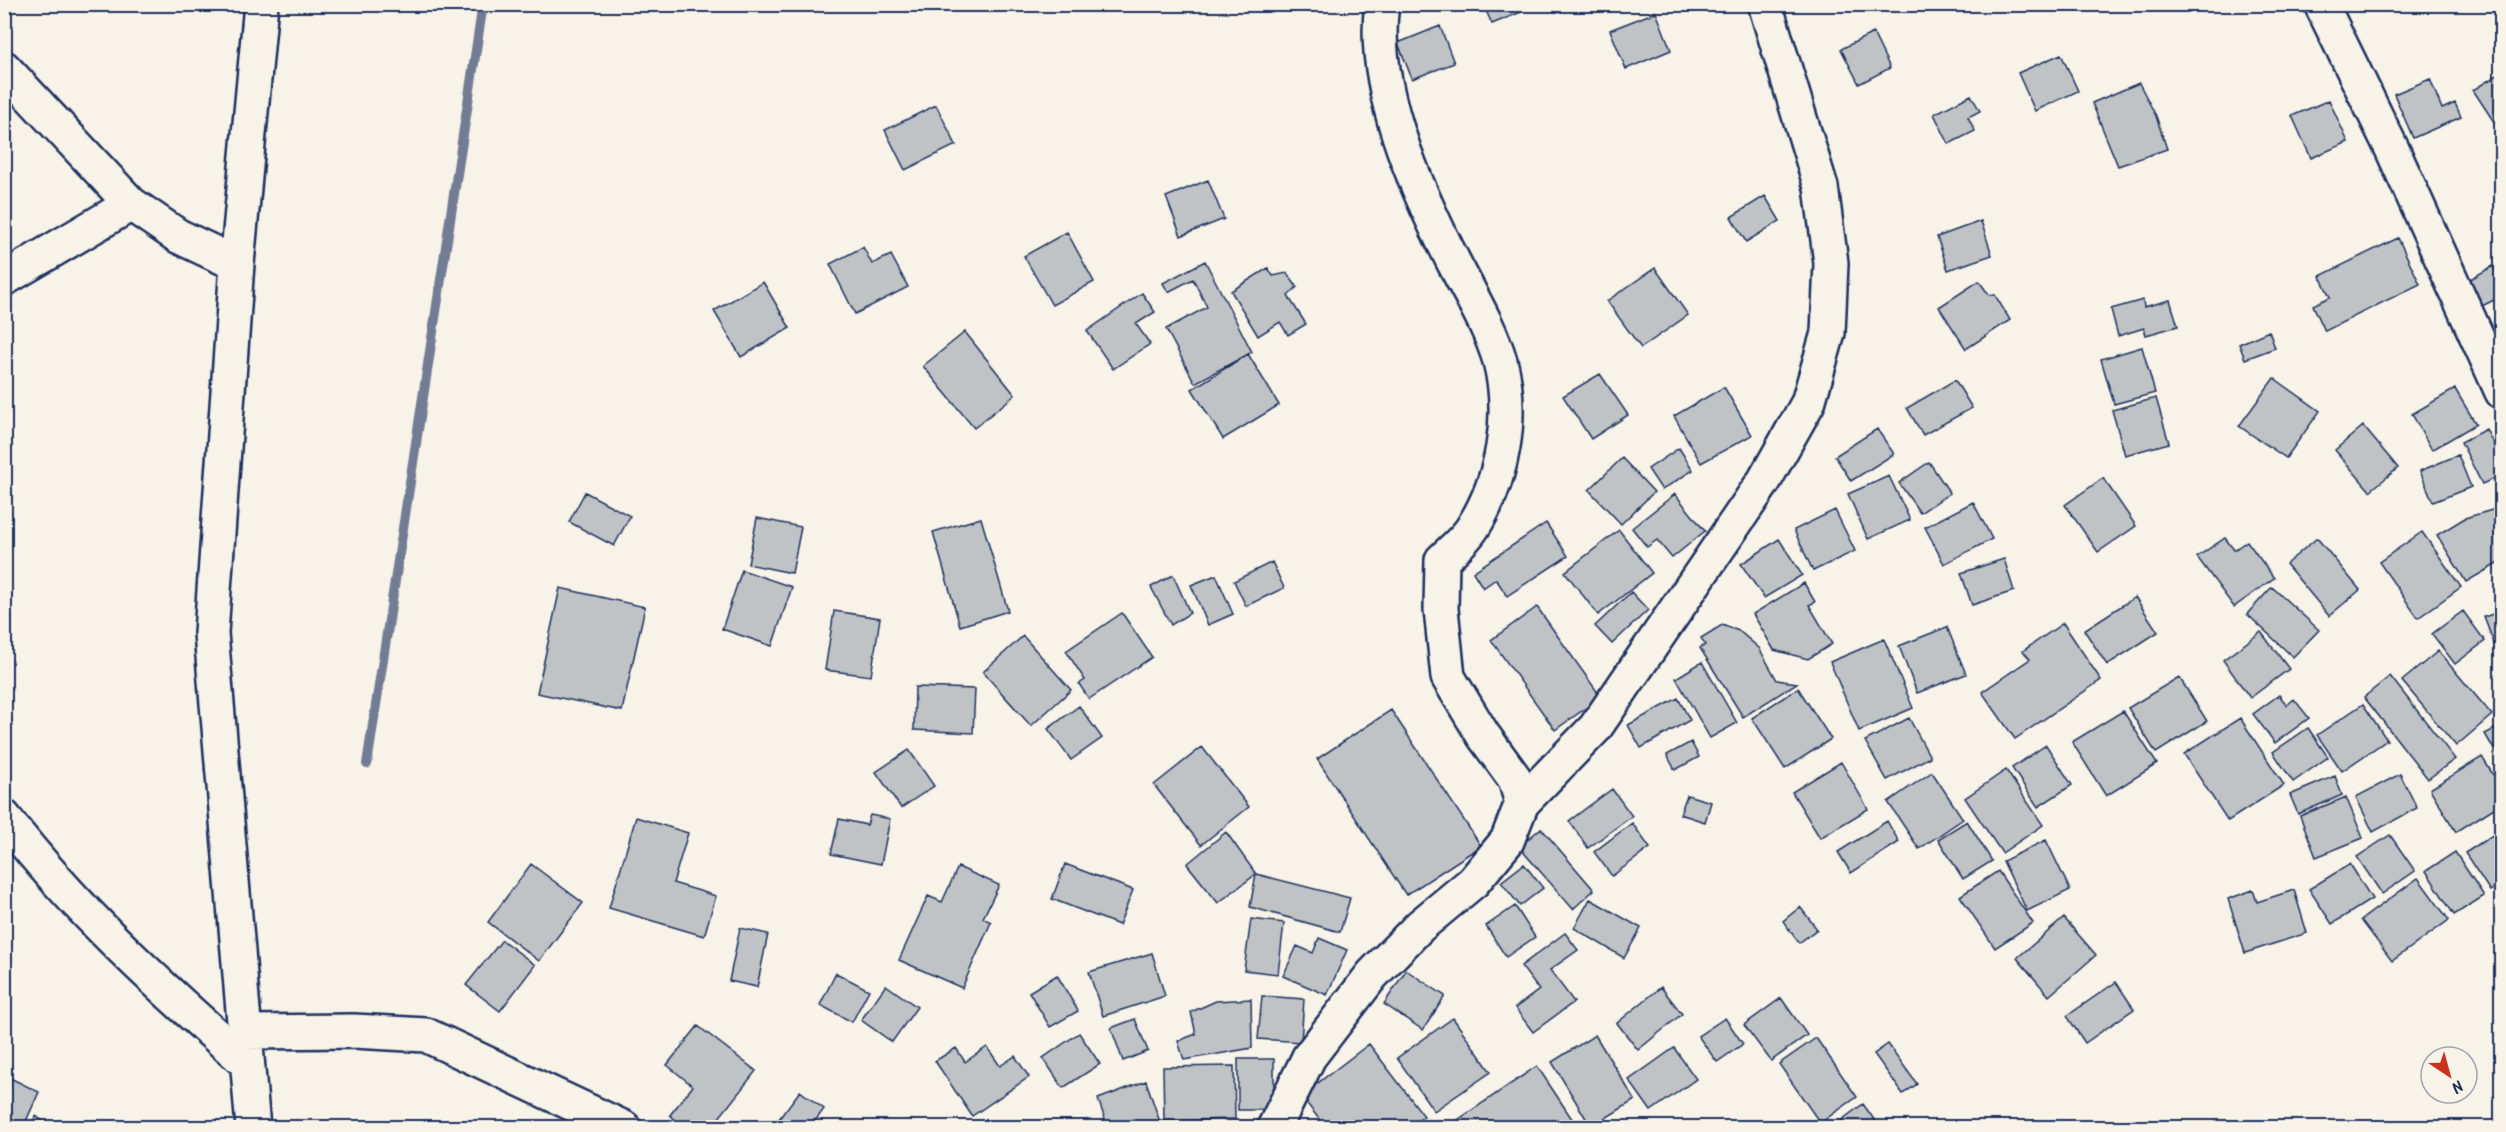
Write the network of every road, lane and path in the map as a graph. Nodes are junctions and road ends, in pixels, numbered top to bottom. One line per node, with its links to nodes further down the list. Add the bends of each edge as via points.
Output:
1 (261, 4): 7 (street)
2 (1382, 4): 10 (street, via 1378,28 1384,84 1409,161 1441,239 1499,360 1507,399 1494,485 1473,528 1442,560 1441,609 1448,677 1515,779)
3 (1765, 4): 10 (street, via 1821,187 1831,263 1828,333 1808,403 1764,481 1595,728)
4 (2321, 4): 9 (street, via 2392,149)
5 (4, 68): 6 (street)
6 (131, 204): 7 (street, via 178,236); 8 (street)
7 (237, 264): 12 (street, via 211,633)
8 (4, 279)
9 (2502, 392)
10 (1522, 803): 15 (street, via 1507,841 1473,882 1420,926 1372,975 1309,1057)
11 (4, 817): 12 (street, via 37,859 128,956)
12 (246, 1048): 13 (street); 14 (street, via 354,1031 426,1035)
13 (253, 1128)
14 (624, 1128)
15 (1274, 1128)

